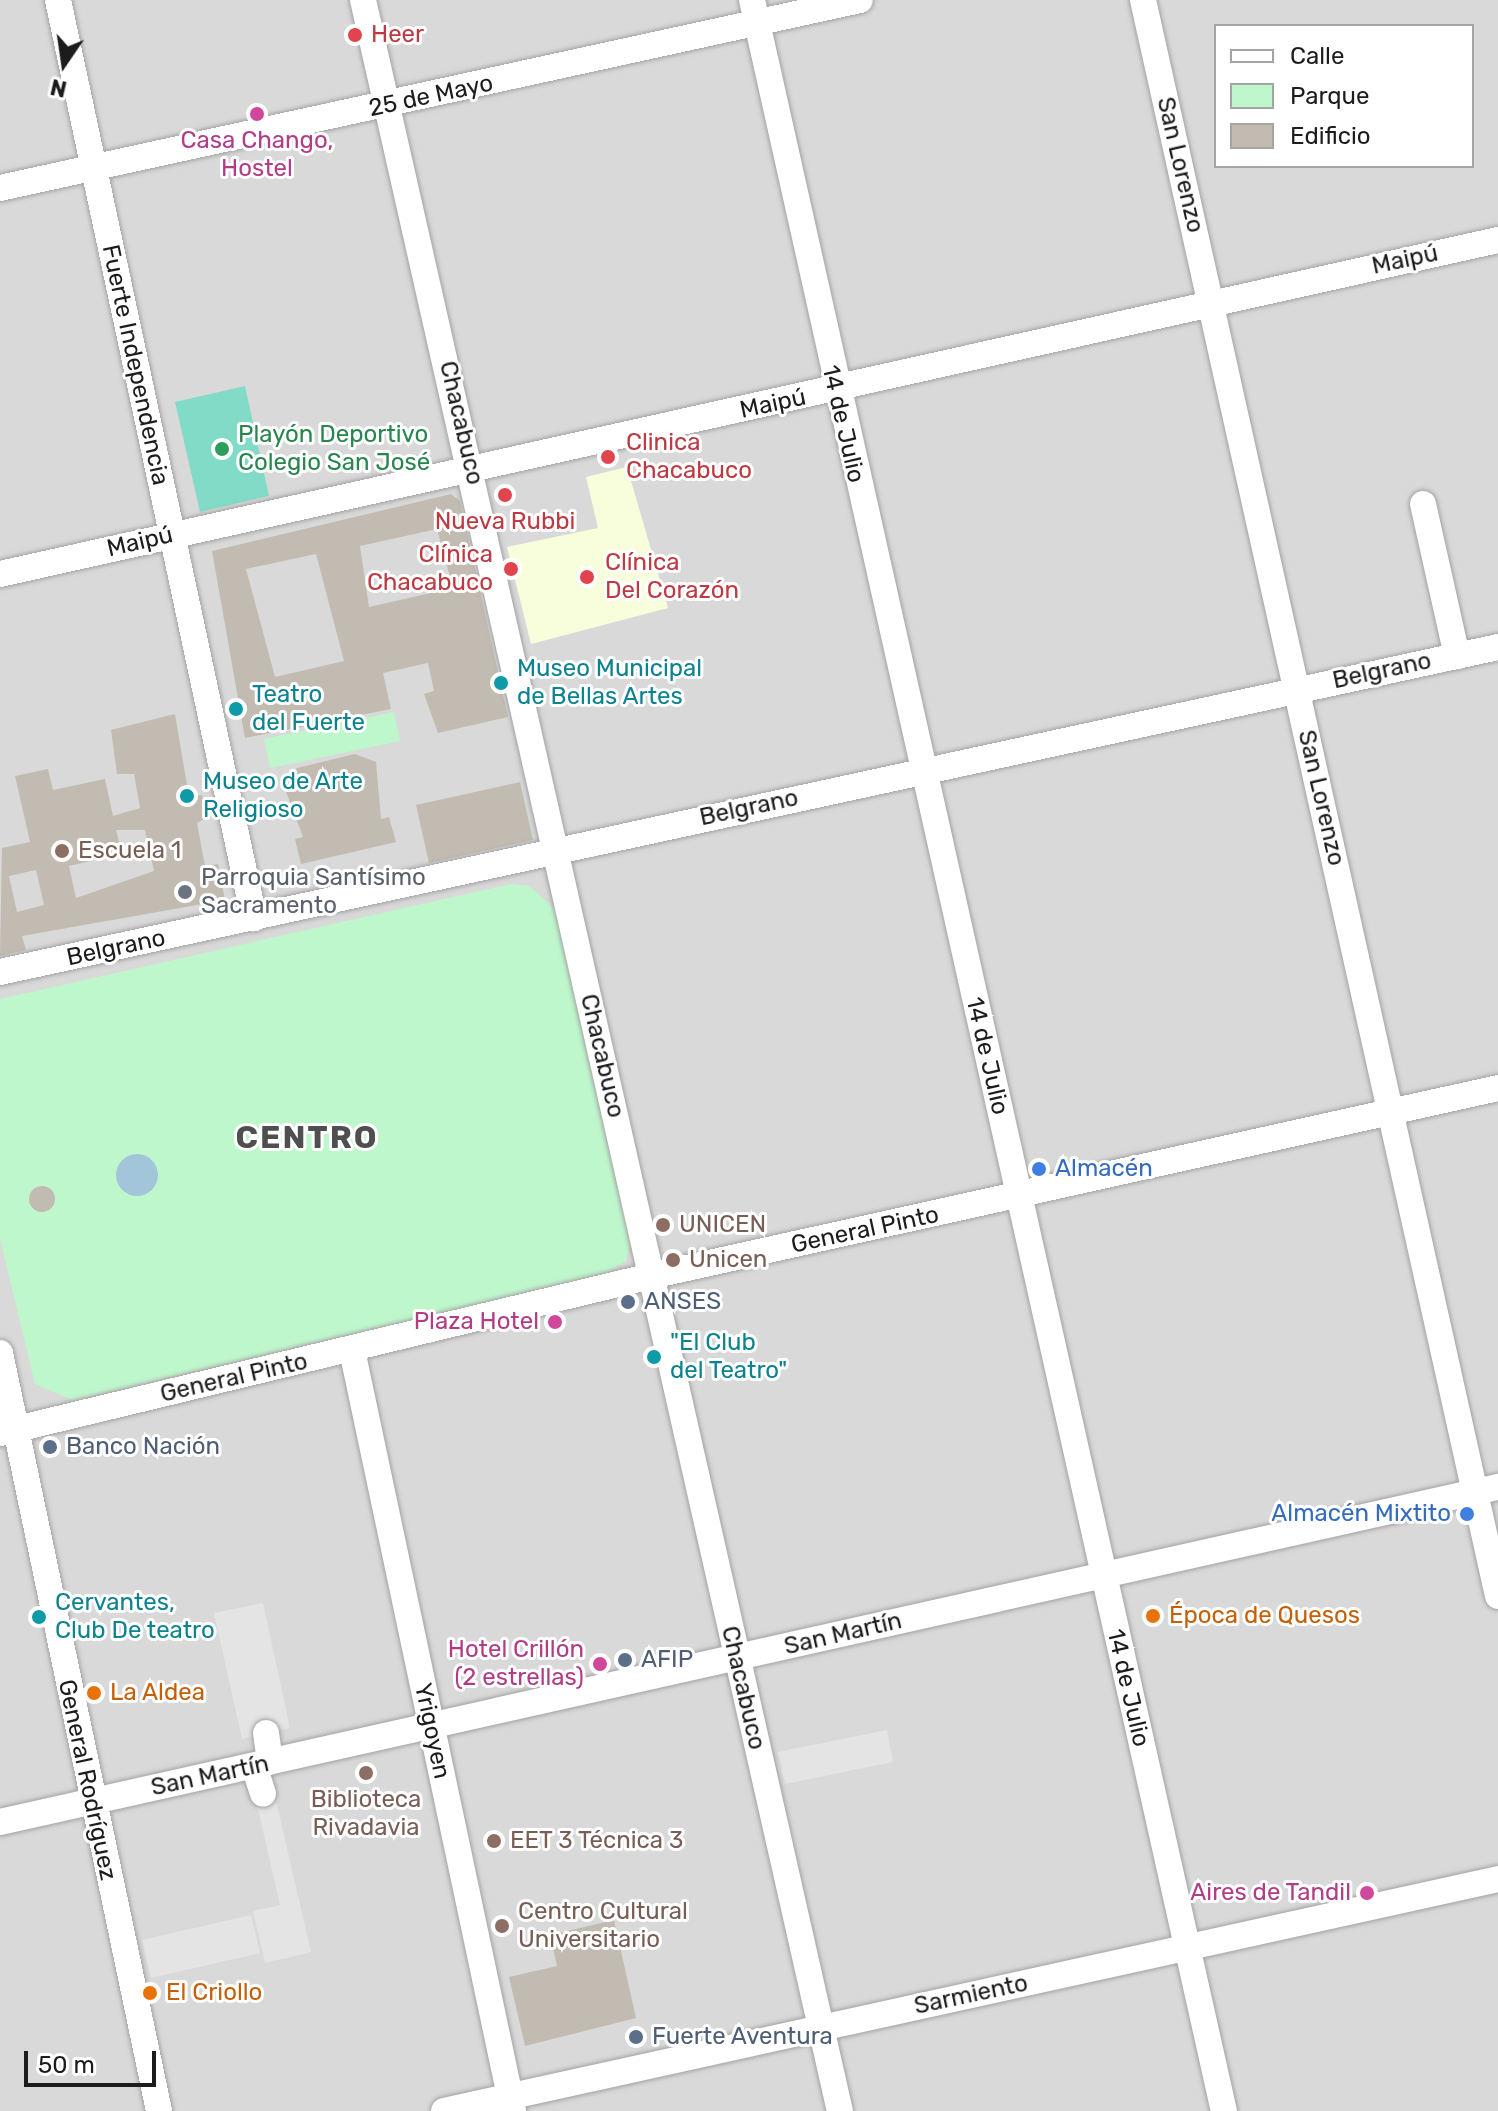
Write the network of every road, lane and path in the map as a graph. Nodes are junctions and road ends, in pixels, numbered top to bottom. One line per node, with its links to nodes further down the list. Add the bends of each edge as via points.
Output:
1 (58, 0): 7 (street, Fuerte Independencia)
2 (363, 0): 6 (street, Chacabuco)
3 (860, 0): 5 (street, 25 de Mayo)
4 (1143, 0): 10 (street, San Lorenzo)
5 (755, 12): 6 (street, 25 de Mayo); 11 (street, 14 de Julio)
6 (388, 106): 7 (street, 25 de Mayo); 12 (street, Chacabuco)
7 (94, 168): 8 (street, 25 de Mayo); 14 (street, Fuerte Independencia)
8 (0, 188)
9 (1498, 240): 10 (street, Maipú)
10 (1211, 302): 11 (street, Maipú); 18 (street, San Lorenzo)
11 (834, 390): 12 (street, Maipú); 19 (street, 14 de Julio)
12 (472, 469): 14 (street, Maipú); 20 (street, Chacabuco)
13 (1423, 504): 17 (street)
14 (171, 535): 15 (street, Maipú); 21 (street, Fuerte Independencia)
15 (0, 574)
16 (1498, 647): 17 (street, Belgrano)
17 (1457, 656): 18 (street, Belgrano)
18 (1296, 689): 19 (street, Belgrano); 24 (street, San Lorenzo)
19 (924, 770): 20 (street, Belgrano); 25 (street, 14 de Julio)
20 (555, 850): 21 (street, Belgrano); 26 (street, Chacabuco)
21 (254, 918): 22 (street, Belgrano)
22 (0, 972)
23 (1498, 1088): 24 (street, General Pinto)
24 (1391, 1112): 25 (street, General Pinto); 30 (street, San Lorenzo)
25 (1018, 1197): 26 (street, General Pinto); 31 (street, 14 de Julio)
26 (651, 1276): 27 (street, General Pinto); 33 (street, Chacabuco)
27 (352, 1350): 29 (street, General Pinto); 34 (street, Yrigoyen)
28 (0, 1353): 29 (street, General Rodríguez)
29 (8, 1431): 38 (street, General Rodríguez)
30 (1486, 1490): 31 (street, San Martín); 32 (street, San Lorenzo)
31 (1103, 1575): 33 (street, San Martín); 41 (street, 14 de Julio)
32 (1498, 1596)
33 (736, 1658): 34 (street, San Martín); 42 (street, Chacabuco)
34 (432, 1730): 36 (street, San Martín); 43 (street, Yrigoyen)
35 (266, 1733): 36 (street)
36 (262, 1764): 37 (street); 38 (street, San Martín)
37 (263, 1794)
38 (89, 1802): 39 (street, San Martín); 44 (street, General Rodríguez, via 137,1962)
39 (0, 1822)
40 (1498, 1879): 41 (street, Sarmiento)
41 (1187, 1947): 42 (street, Sarmiento); 47 (street, 14 de Julio)
42 (821, 2028): 43 (street, Sarmiento); 46 (street, Chacabuco)
43 (511, 2104): 45 (street, Sarmiento)
44 (159, 2111)
45 (444, 2111)
46 (840, 2111)
47 (1224, 2111)

